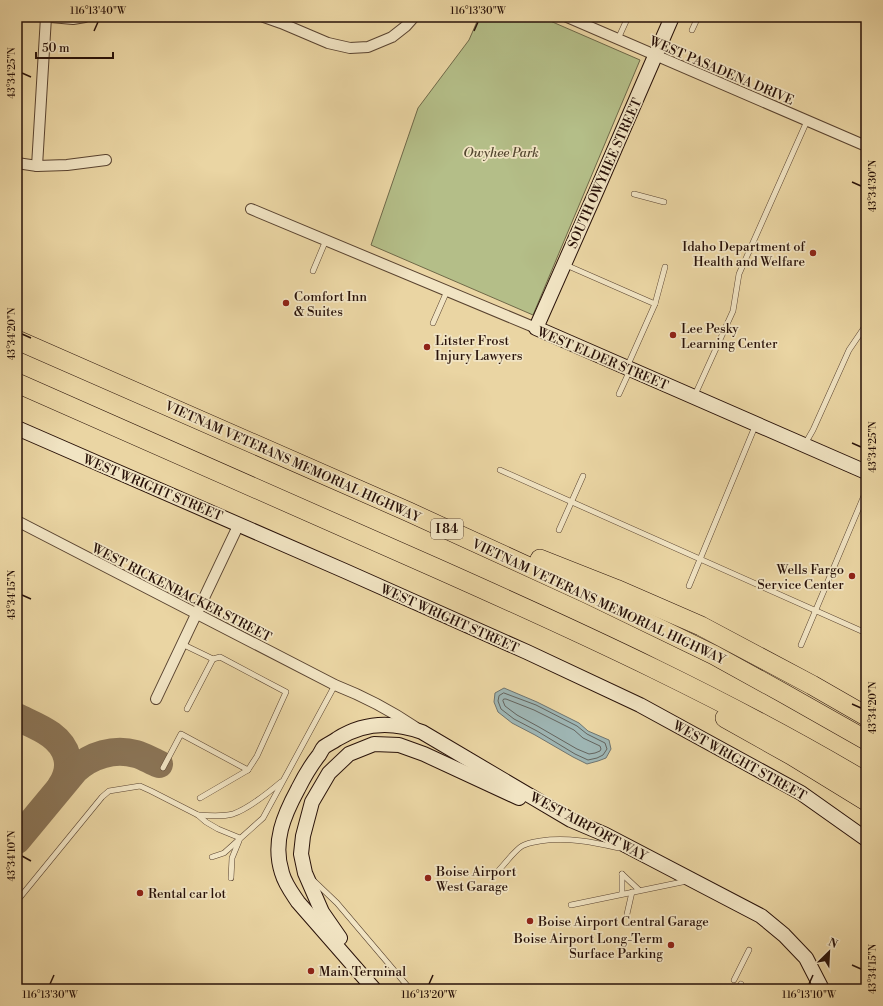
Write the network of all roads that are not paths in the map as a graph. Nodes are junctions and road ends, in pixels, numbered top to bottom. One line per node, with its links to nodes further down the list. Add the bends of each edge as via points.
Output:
1 (46, 17): 17 (street)
2 (52, 17): 3 (street)
3 (85, 17)
4 (264, 17): 5 (street, via 328,43 350,48 368,47 392,37)
5 (414, 17)
6 (567, 17): 11 (street, WEST PASADENA DRIVE)
7 (628, 17): 11 (lane)
8 (672, 17): 12 (street, SOUTH OWYHEE STREET)
9 (698, 17): 10 (lane)
10 (692, 30)
11 (618, 39): 12 (street, WEST PASADENA DRIVE)
12 (655, 55): 13 (street, WEST PASADENA DRIVE); 22 (street, SOUTH OWYHEE STREET)
13 (807, 121): 14 (street, WEST PASADENA DRIVE); 34 (lane, via 739,274 733,311)
14 (866, 146)
15 (106, 160): 17 (street)
16 (17, 164): 17 (street)
17 (37, 166)
18 (634, 194): 19 (lane)
19 (664, 202)
20 (250, 209): 21 (street, WEST ELDER STREET)
21 (326, 240): 24 (lane); 25 (street, WEST ELDER STREET)
22 (564, 264): 26 (lane); 29 (street, SOUTH OWYHEE STREET)
23 (665, 267): 26 (lane)
24 (313, 271)
25 (447, 291): 27 (lane); 29 (street, WEST ELDER STREET)
26 (654, 304): 31 (lane)
27 (433, 323)
28 (866, 325): 37 (lane, via 849,350)
29 (536, 328): 31 (street, WEST ELDER STREET)
30 (17, 340): 43 (highway, VIETNAM VETERANS MEMORIAL HIGHWAY / I 84)
31 (628, 369): 33 (lane); 34 (street, WEST ELDER STREET)
32 (17, 383): 49 (highway)
33 (619, 394)
34 (694, 397): 35 (street, WEST ELDER STREET)
35 (756, 424): 37 (street, WEST ELDER STREET); 47 (lane)
36 (17, 428): 45 (street, WEST WRIGHT STREET)
37 (804, 445): 39 (street, WEST ELDER STREET)
38 (500, 470): 42 (lane)
39 (866, 472)
40 (583, 476): 42 (lane)
41 (866, 491): 50 (lane)
42 (571, 502): 46 (lane); 47 (lane)
43 (409, 512): 59 (highway, via 559,566 658,607 708,630); 61 (highway, VIETNAM VETERANS MEMORIAL HIGHWAY / I 84, via 714,655)
44 (17, 521): 51 (street, WEST RICKENBACKER STREET)
45 (239, 524): 51 (street); 71 (street, WEST WRIGHT STREET, via 640,705 801,793)
46 (559, 530)
47 (700, 559): 48 (lane); 50 (lane)
48 (689, 586)
49 (506, 599): 65 (highway, via 725,704); 67 (highway, via 784,751)
50 (816, 611): 52 (lane); 54 (lane)
51 (196, 614): 53 (street); 56 (street, WEST RICKENBACKER STREET)
52 (866, 633)
53 (182, 644): 55 (lane); 57 (street)
54 (801, 645)
55 (213, 659): 58 (lane); 63 (lane, via 220,657 286,692)
56 (335, 685): 60 (street, WEST AIRPORT WAY, via 395,714); 64 (lane)
57 (156, 699)
58 (187, 709)
59 (866, 716)
60 (422, 732): 69 (street, WEST AIRPORT WAY); 89 (street, via 390,724 366,726 347,733 324,748 289,806 279,838 282,873 289,889)
61 (866, 740)
62 (163, 768): 63 (lane, via 181,734)
63 (248, 770): 66 (lane)
64 (284, 780): 68 (lane, via 234,814); 70 (lane, via 263,818)
65 (866, 782)
66 (200, 798)
67 (866, 801)
68 (198, 816): 70 (lane); 83 (lane, via 140,786 109,791)
69 (571, 820): 72 (street, WEST AIRPORT WAY); 77 (street, via 424,754 399,745 374,744 349,754 329,773 312,802 301,854)
70 (240, 838): 73 (lane, via 224,853); 78 (lane, via 232,858)
71 (866, 838)
72 (640, 853): 76 (lane, via 574,839 551,839 522,846); 79 (street, WEST AIRPORT WAY)
73 (212, 857)
74 (866, 857): 75 (lane)
75 (866, 869)
76 (498, 871)
77 (305, 873): 90 (street, via 322,912 336,933); 91 (lane, via 337,902)
78 (231, 878)
79 (690, 880): 80 (lane); 93 (street, WEST AIRPORT WAY, via 761,916 806,958)
80 (639, 890): 81 (lane); 82 (lane, via 622,874)
81 (632, 892): 82 (lane); 85 (lane)
82 (622, 894): 84 (lane)
83 (17, 901)
84 (571, 905)
85 (627, 914)
86 (750, 950): 87 (lane)
87 (734, 980)
88 (741, 984): 92 (lane)
89 (374, 989)
90 (385, 989)
91 (410, 989)
92 (738, 989)
93 (822, 989)

